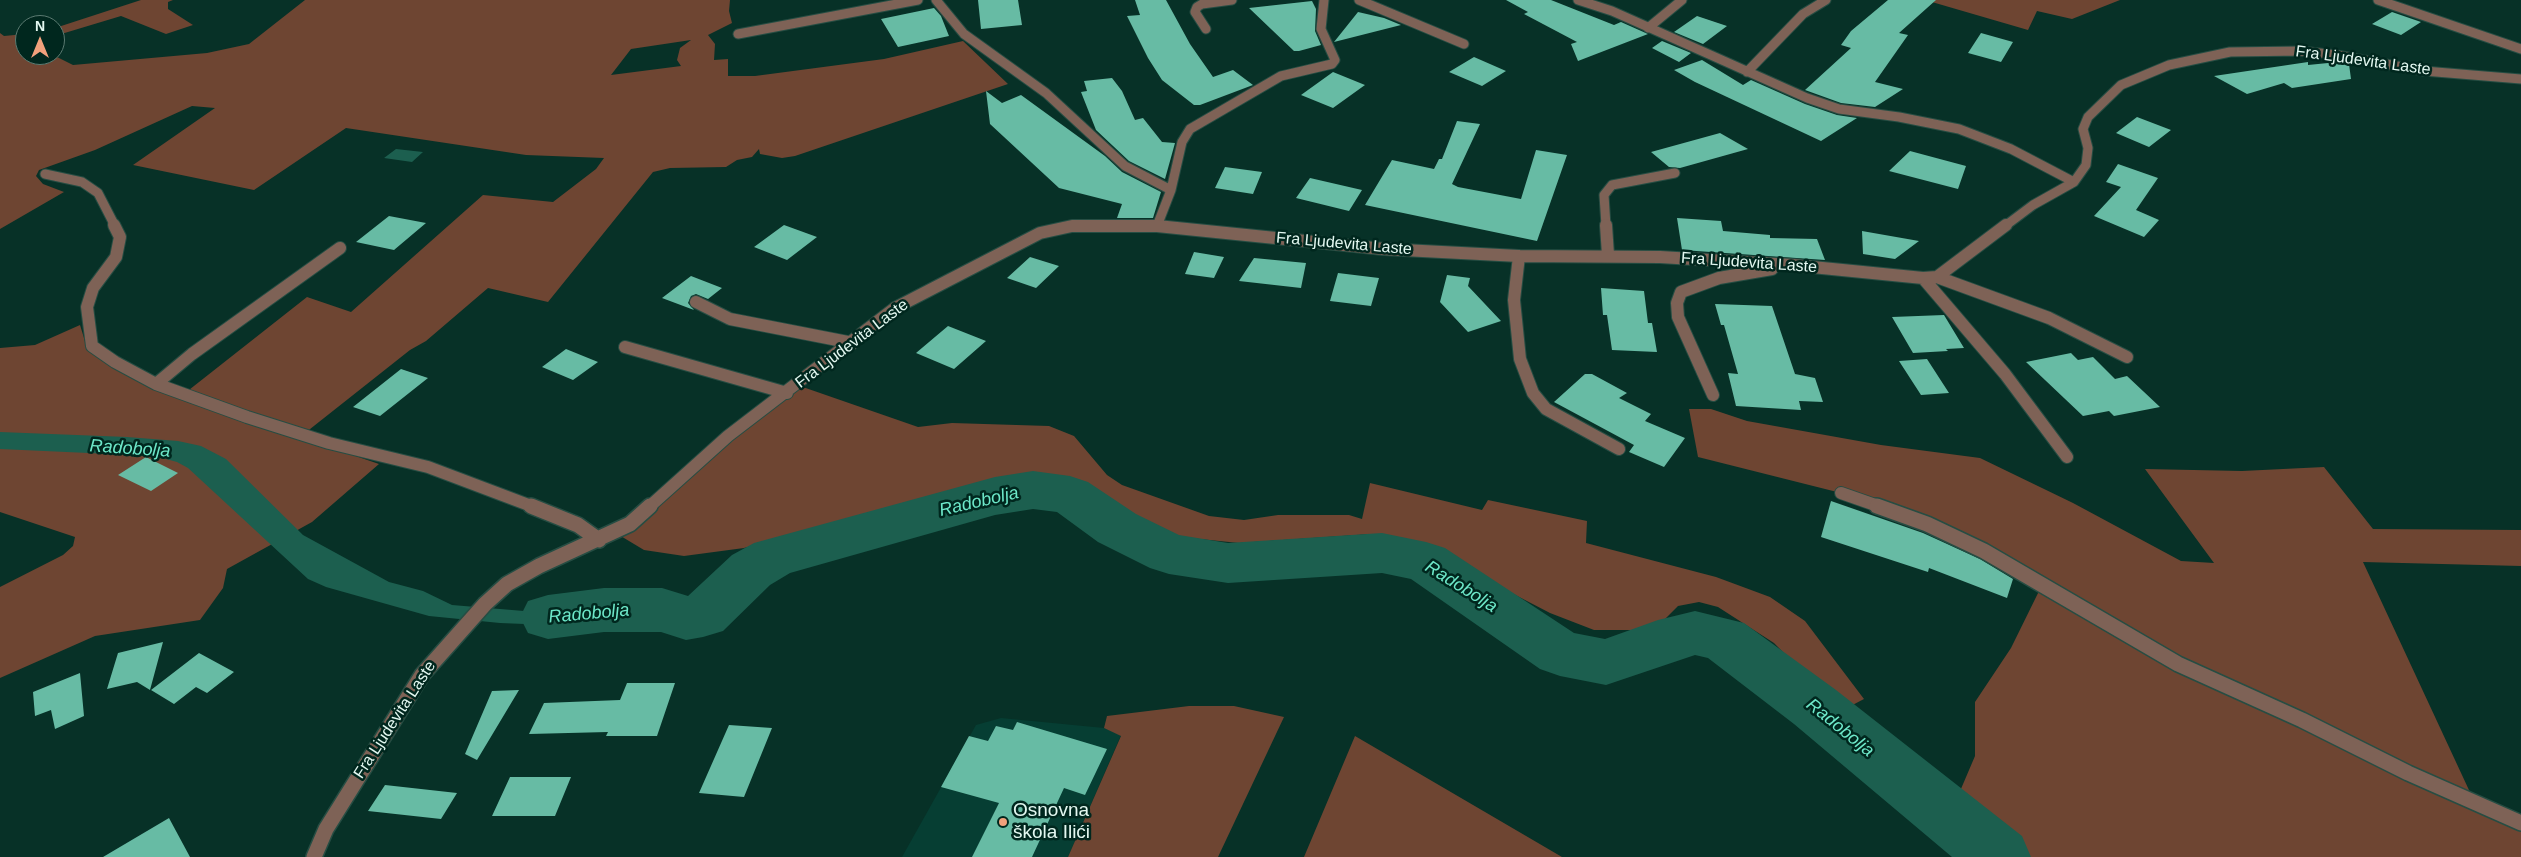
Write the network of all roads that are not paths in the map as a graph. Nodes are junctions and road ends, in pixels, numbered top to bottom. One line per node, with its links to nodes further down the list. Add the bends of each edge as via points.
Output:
1 (918, 0): 12 (street)
2 (936, 0): 20 (street, via 964,34 1046,93 1125,166)
3 (1232, 0): 11 (street, via 1197,7 1195,12)
4 (1324, 0): 20 (street, via 1321,29 1336,60 1332,64 1281,76 1190,129 1182,142)
5 (1359, 0): 13 (street)
6 (1578, 0): 10 (street)
7 (1682, 0): 10 (street)
8 (1826, 0): 15 (street, via 1803,14)
9 (2378, 0): 14 (street)
10 (1648, 28): 15 (street)
11 (1206, 29)
12 (738, 34)
13 (1464, 44)
14 (2521, 49)
15 (1747, 72): 19 (street, via 1840,109 1960,129 2011,149)
16 (2521, 79): 19 (street, Fra Ljudevita Laste, via 2424,71 2301,51 2257,50 2191,59 2121,85 2088,117 2083,129 2088,148 2086,165)
17 (1675, 173): 23 (street, via 1612,185 1604,195)
18 (45, 174): 32 (street, via 82,182 98,194 120,237 116,257 94,288 87,308 92,346)
19 (2074, 182): 26 (street, Fra Ljudevita Laste, via 2033,205)
20 (1171, 190): 21 (street)
21 (1157, 226): 24 (street, Fra Ljudevita Laste, via 1384,248); 29 (street, Fra Ljudevita Laste, via 1072,226 1040,234 895,308)
22 (340, 248): 32 (street, via 192,354)
23 (1608, 255): 24 (street, Fra Ljudevita Laste); 25 (street, Fra Ljudevita Laste)
24 (1519, 256): 35 (street, via 1514,300 1520,358 1533,393 1546,410)
25 (1792, 265): 27 (street, Fra Ljudevita Laste); 34 (street, via 1719,278 1681,292 1677,303 1678,317)
26 (1937, 276): 27 (street, Fra Ljudevita Laste); 31 (street, via 2049,318)
27 (1923, 278): 36 (street, via 2005,374)
28 (696, 302): 29 (street, via 730,319)
29 (853, 343): 33 (street, Fra Ljudevita Laste)
30 (624, 347): 33 (street)
31 (2127, 357)
32 (156, 384): 38 (street, via 329,443 428,467 578,525)
33 (788, 393): 38 (street, Fra Ljudevita Laste, via 728,436 630,524)
34 (1713, 395)
35 (1619, 449)
36 (2068, 457)
37 (1841, 493): 39 (street, via 1927,524 1984,551 2178,664)
38 (599, 540): 40 (street, Fra Ljudevita Laste, via 507,584 458,633 422,675 326,829)
39 (2521, 823)
40 (314, 857)

